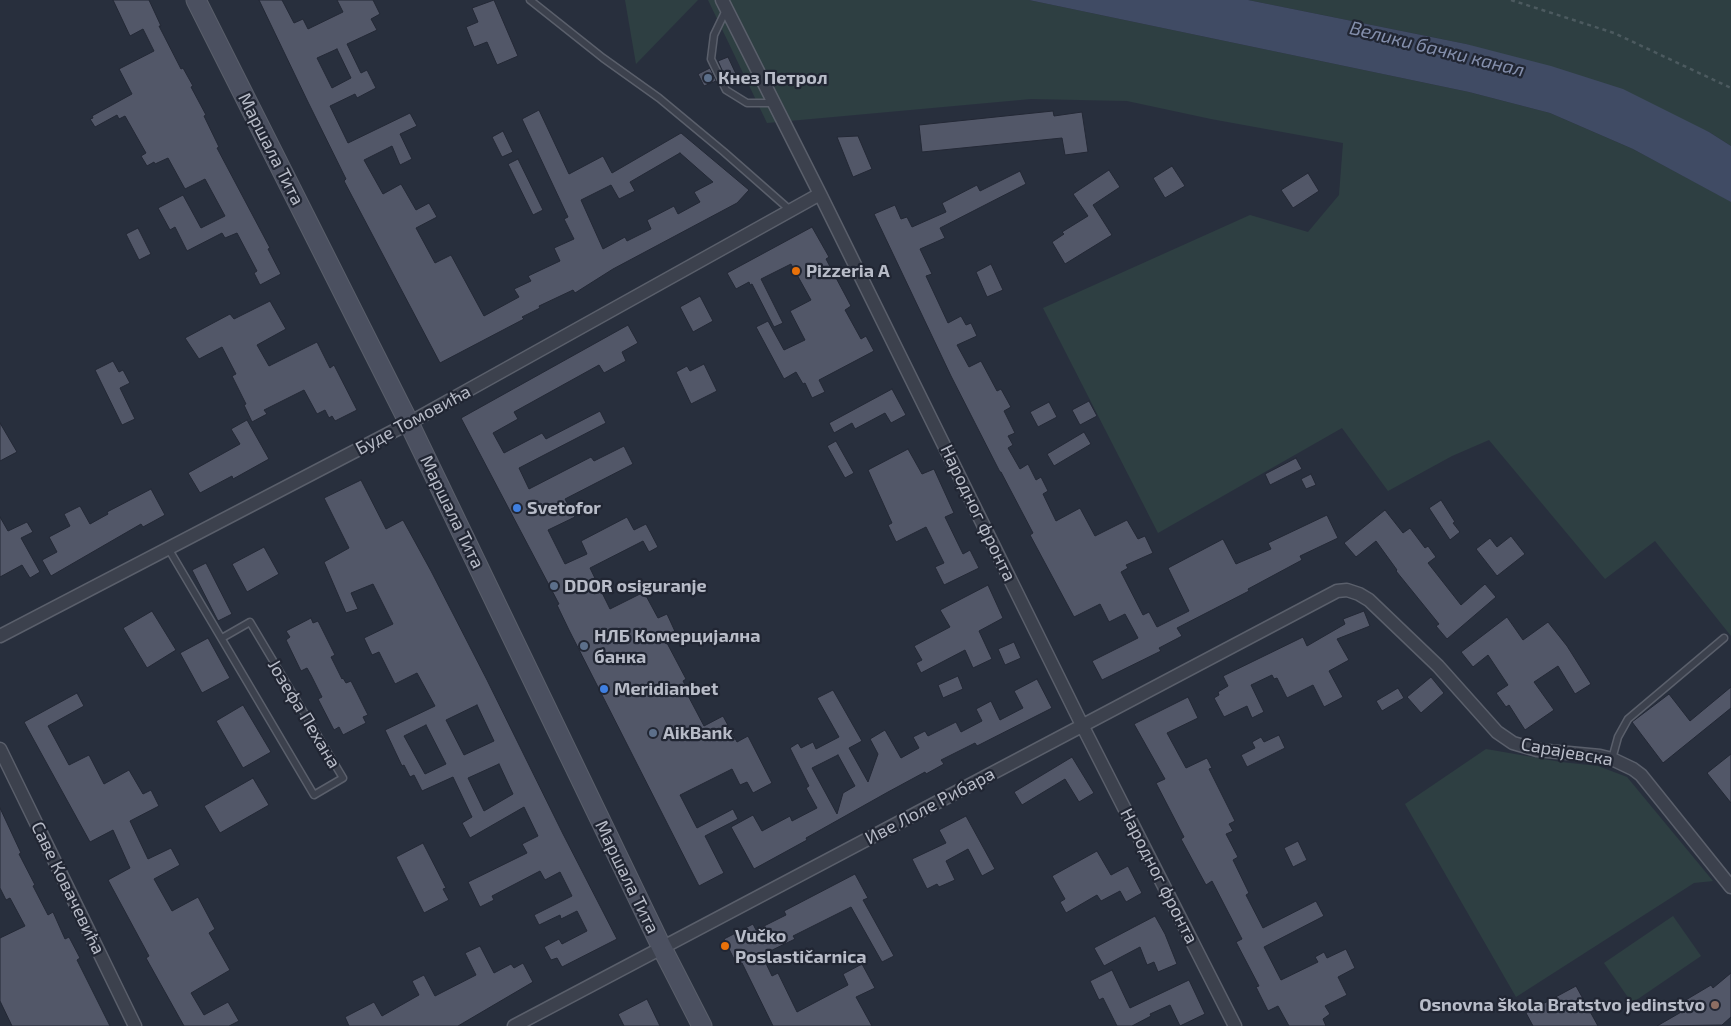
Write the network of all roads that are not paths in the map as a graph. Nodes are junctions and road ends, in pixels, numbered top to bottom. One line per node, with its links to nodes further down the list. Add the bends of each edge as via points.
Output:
1 (196, 0): 7 (street, Маршала Тита)
2 (530, 0): 6 (lane, via 659,98)
3 (724, 5): 4 (street, Народног фронта); 4 (lane, via 714,35 711,59 726,90 747,103)
4 (774, 102): 5 (street, Народног фронта)
5 (820, 194): 6 (street, Буде Томовића); 13 (street, Народног фронта)
6 (790, 210): 7 (street, Буде Томовића)
7 (410, 423): 8 (street, Буде Томовића); 17 (street, Маршала Тита)
8 (168, 548): 10 (street, Буде Томовића); 11 (lane, Јозефа Пехана)
9 (1347, 590): 13 (street, Иве Лоле Рибара, via 1326,595); 15 (street, Сарајевска, via 1369,600 1438,666 1504,738 1537,750)
10 (0, 636)
11 (222, 638): 11 (lane, Јозефа Пехана, via 314,795 343,778 250,622)
12 (1724, 638): 15 (lane, via 1628,719)
13 (1082, 725): 17 (street, Иве Лоле Рибара); 21 (street, Народног фронта)
14 (0, 749): 18 (street, Саве Ковачевића)
15 (1612, 758): 16 (street, Сарајевска, via 1641,776)
16 (1731, 886)
17 (662, 948): 19 (street, Иве Лоле Рибара); 20 (street, Маршала Тита)
18 (135, 1026)
19 (514, 1026)
20 (702, 1026)
21 (1235, 1026)

